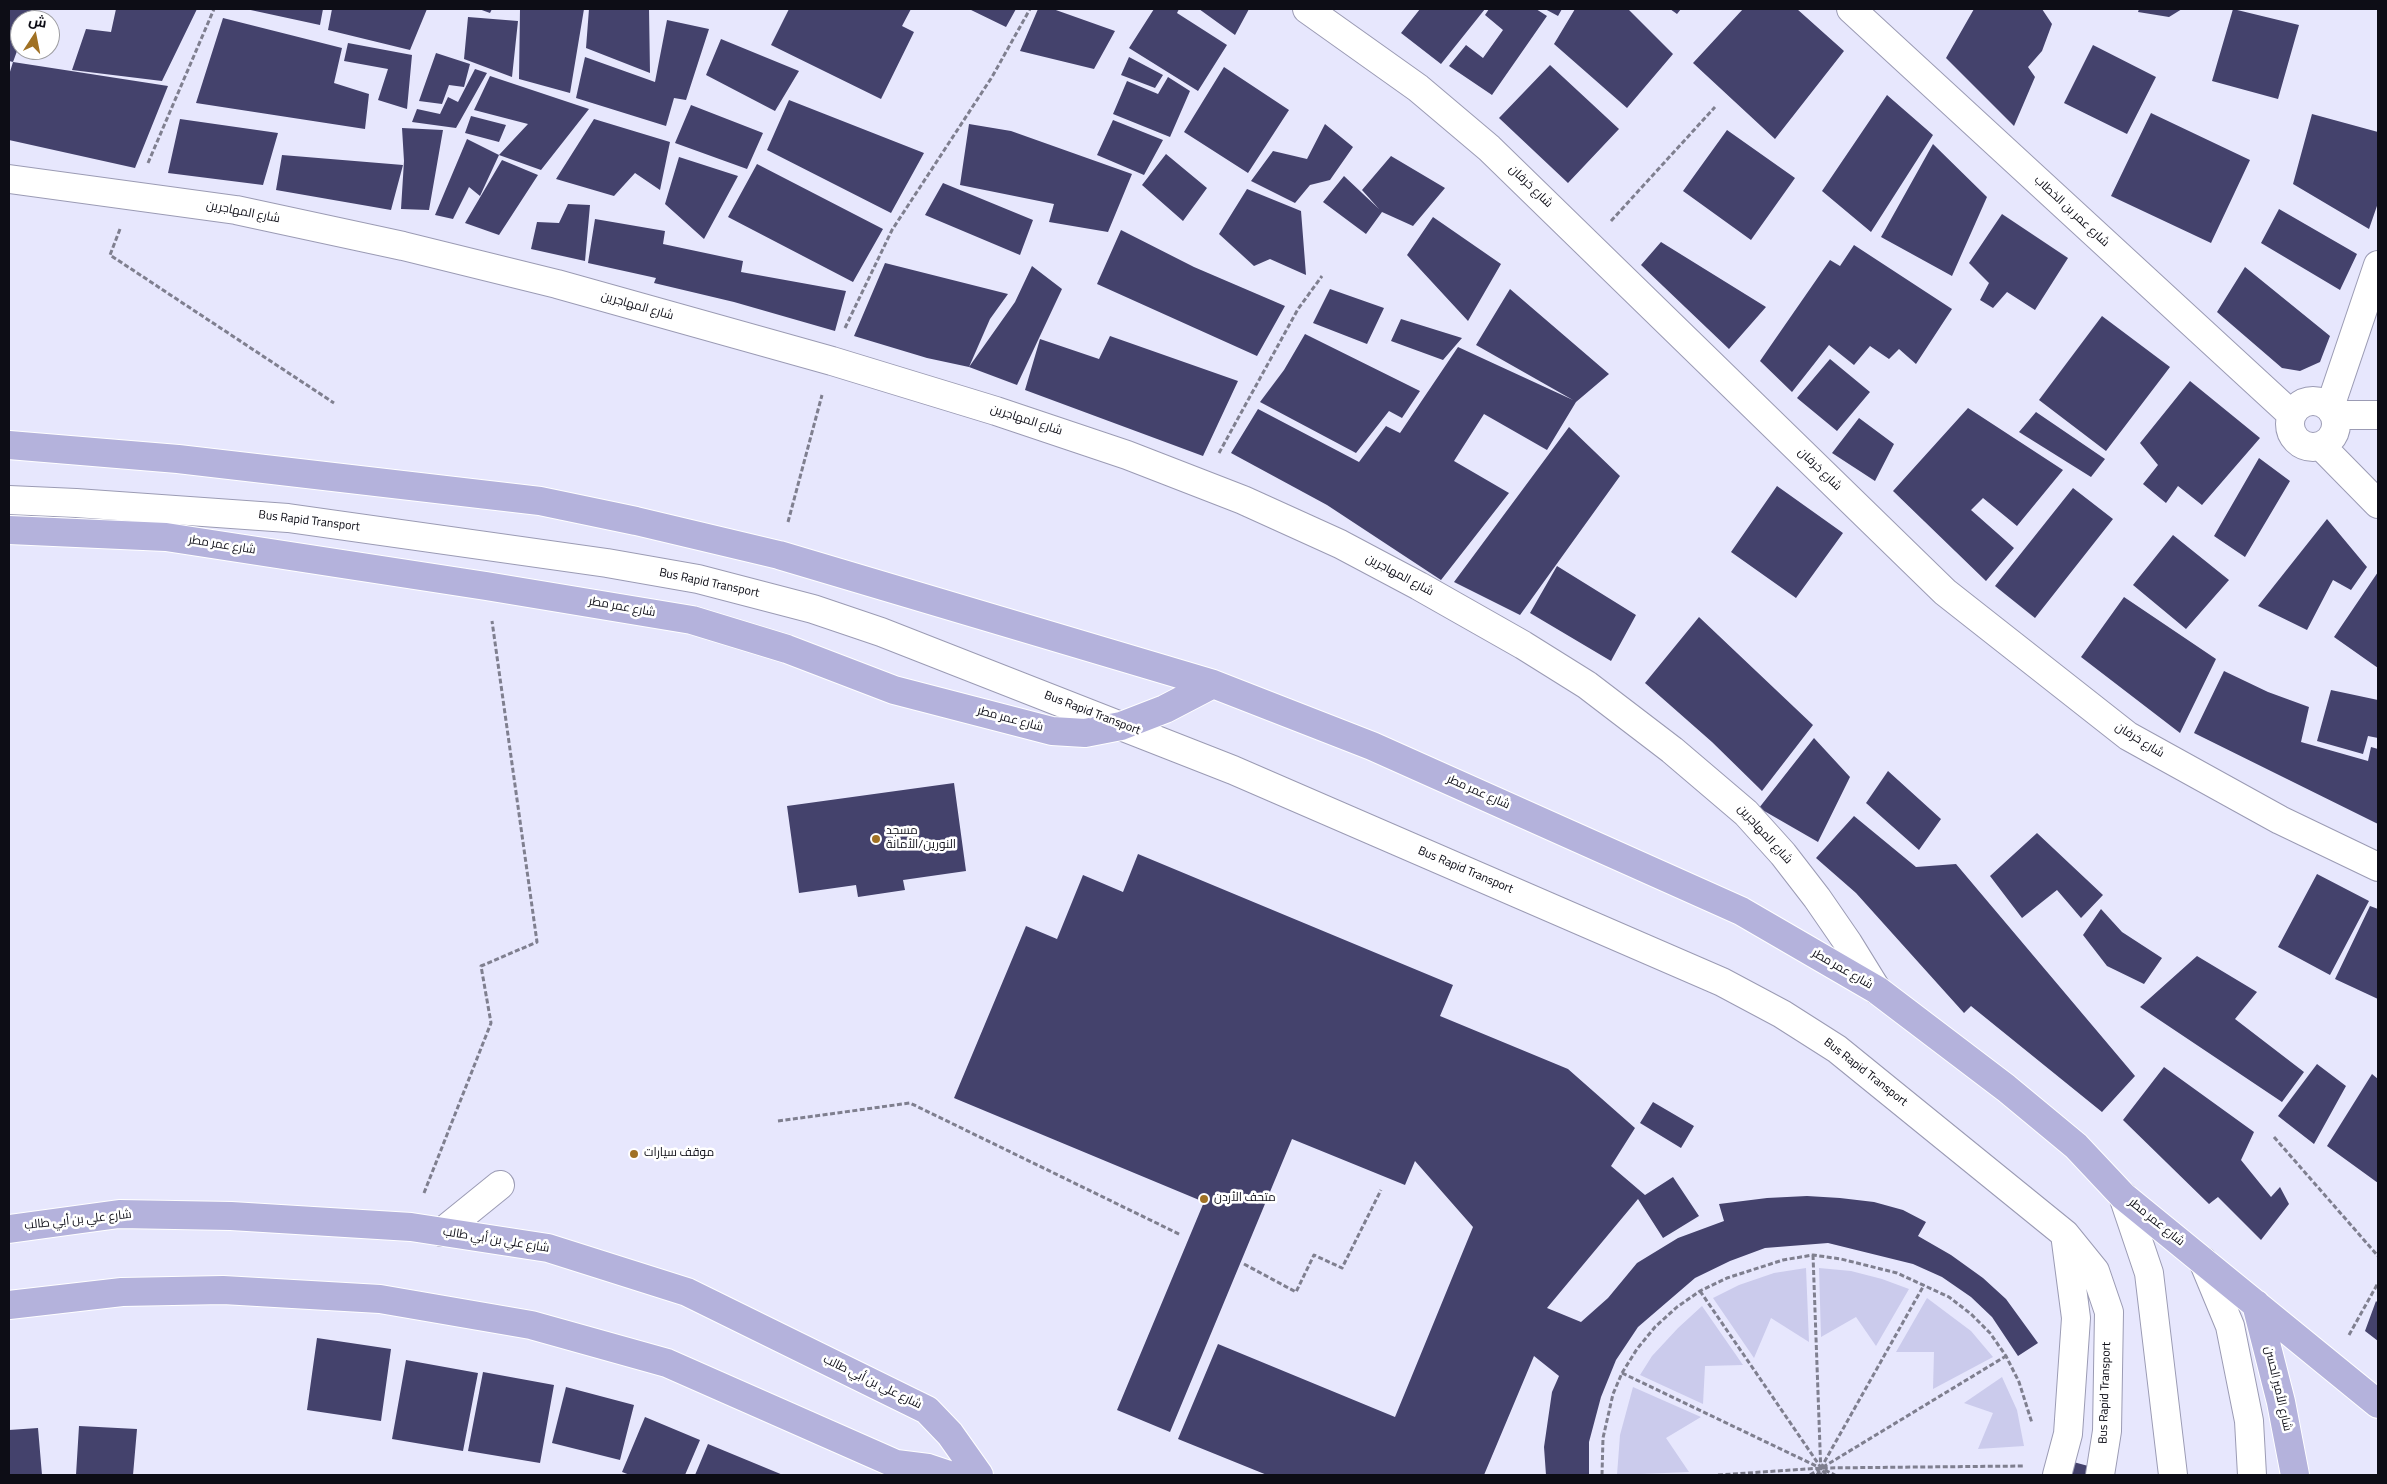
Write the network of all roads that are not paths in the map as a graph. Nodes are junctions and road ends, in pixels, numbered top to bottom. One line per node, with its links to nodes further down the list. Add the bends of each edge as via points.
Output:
1 (1307, 9): 15 (street, شارع خرفان, via 1418,88 1489,148 1944,592 2120,730 2280,820)
2 (1852, 9): 6 (street, شارع عمر بن الخطاب)
3 (9, 179): 16 (street, شارع المهاجرين, via 236,210 557,284 832,361 1005,414 1127,455 1243,500 1340,544 1524,645 1587,685 1672,750 1746,813 1783,854 1817,898)
4 (2378, 265): 5 (street)
5 (2333, 411): 6 (street, via 2314,400 2305,402); 7 (street); 9 (street, via 2337,424 2335,433)
6 (2291, 414): 9 (street, via 2293,436 2310,447)
7 (2378, 415)
8 (9, 445): 13 (main road, شارع عمر مطر, via 178,459 540,501 779,555)
9 (2321, 446): 11 (street)
10 (9, 500): 14 (street, Bus Rapid Transport, via 288,518 698,579 813,609 881,632)
11 (2378, 504)
12 (9, 530): 14 (main road, شارع عمر مطر, via 166,537 692,620 786,649 894,690 1052,731 1085,733)
13 (1213, 684): 14 (main road, شارع عمر مطر, via 1165,709); 16 (main road, شارع عمر مطر, via 1372,746 1741,911)
14 (1120, 726): 21 (street, Bus Rapid Transport, via 1233,770 1722,982 1782,1014 1837,1049)
15 (2378, 867)
16 (1877, 990): 18 (main road, شارع عمر مطر, via 2076,1146)
17 (500, 1185): 20 (street)
18 (2123, 1196): 22 (main road, شارع عمر مطر); 30 (street, via 2149,1273)
19 (9, 1229): 20 (main road, شارع علي بن أبي طالب, via 119,1214 231,1216 411,1227)
20 (442, 1232): 27 (main road, شارع علي بن أبي طالب, via 548,1248 687,1292 927,1410 950,1434)
21 (2065, 1234): 28 (street, via 2076,1318 2068,1434); 29 (street, Bus Rapid Transport, via 2095,1271 2109,1312 2107,1431)
22 (2203, 1262): 23 (main road, شارع عمر مطر); 31 (street, via 2230,1326 2248,1420)
23 (2256, 1304): 25 (main road, شارع عمر مطر); 32 (main road, شارع الأمير الحسن, via 2281,1402)
24 (9, 1305): 26 (main road, via 122,1292 223,1290 380,1299 531,1325 667,1363 896,1464 928,1468)
25 (2378, 1404)
26 (949, 1475)
27 (979, 1475)
28 (2058, 1475)
29 (2100, 1475)
30 (2172, 1475)
31 (2252, 1475)
32 (2295, 1475)

